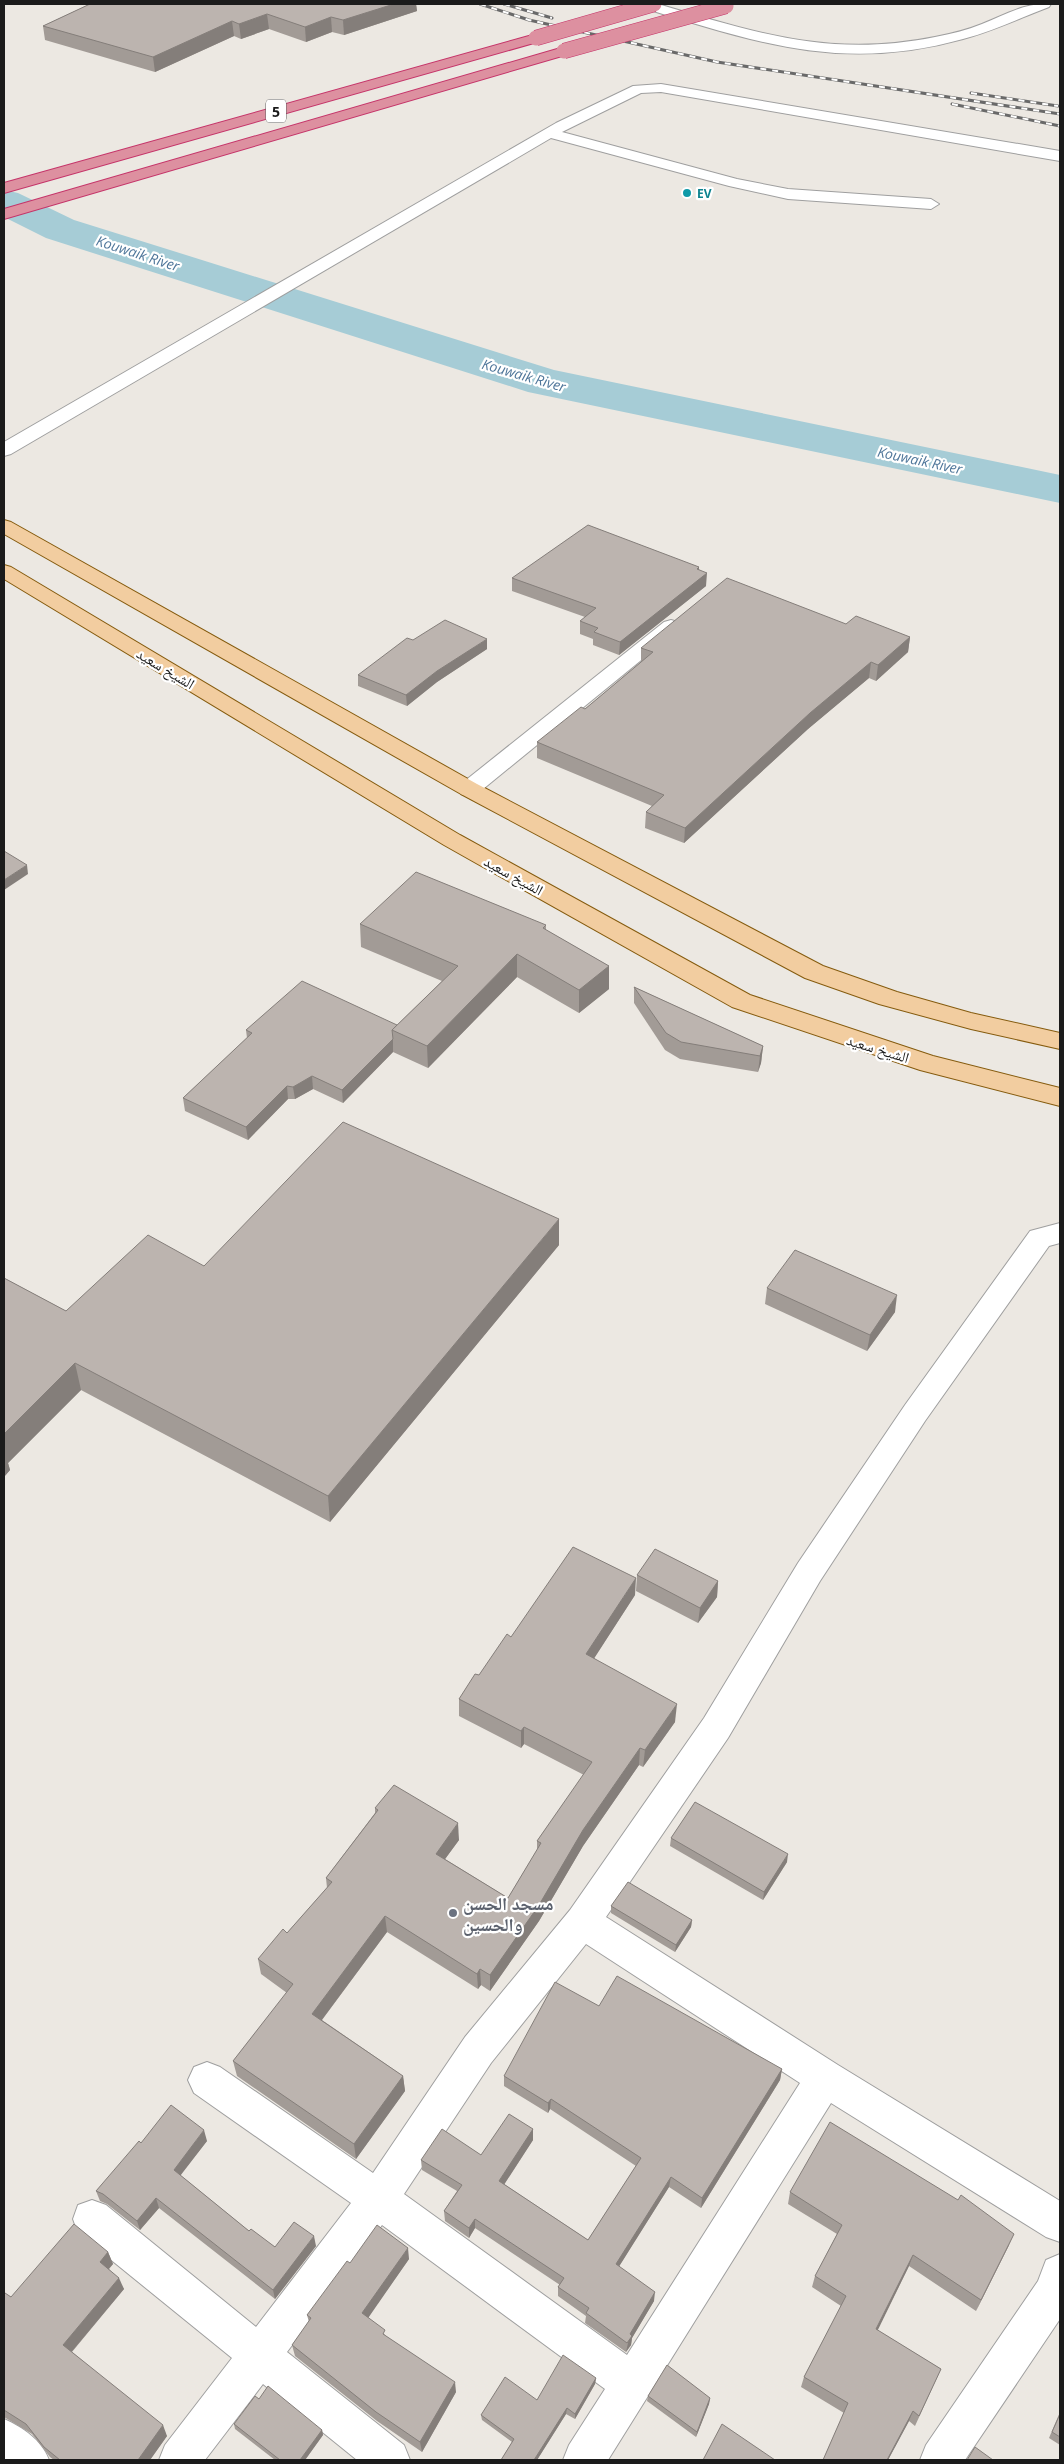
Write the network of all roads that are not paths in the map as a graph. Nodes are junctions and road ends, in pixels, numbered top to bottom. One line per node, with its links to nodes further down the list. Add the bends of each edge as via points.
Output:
1 (645, 4): 3 (street, via 737,31 808,46 860,51 896,48 968,34)
2 (654, 4): 7 (highway, 5, bridge)
3 (1044, 4)
4 (729, 5): 9 (highway, 5, bridge)
5 (550, 133): 6 (street, via 638,88 661,88); 8 (street, via 735,183 788,194); 10 (street)
6 (1060, 156)
7 (10, 186)
8 (931, 204)
9 (4, 214)
10 (4, 450)
11 (4, 526): 14 (main road)
12 (4, 571): 16 (main road, الشيخ سعيد, via 467,849 741,1001 929,1064)
13 (684, 615): 14 (street)
14 (469, 789): 15 (main road, via 814,972 897,1000)
15 (1060, 1041)
16 (1060, 1097)
17 (1060, 1233): 18 (street, via 1040,1238 915,1413 809,1572 716,1728)
18 (582, 1922): 19 (street); 21 (street, via 478,2050)
19 (825, 2078): 23 (street); 26 (street)
20 (208, 2080): 21 (street)
21 (378, 2199): 25 (street); 26 (street)
22 (92, 2219): 25 (street)
23 (1060, 2223)
24 (1059, 2285): 32 (street)
25 (261, 2355): 29 (street); 30 (street)
26 (633, 2384): 31 (street)
27 (4, 2440): 28 (street)
28 (28, 2460)
29 (180, 2460)
30 (389, 2460)
31 (584, 2460)
32 (941, 2460)

